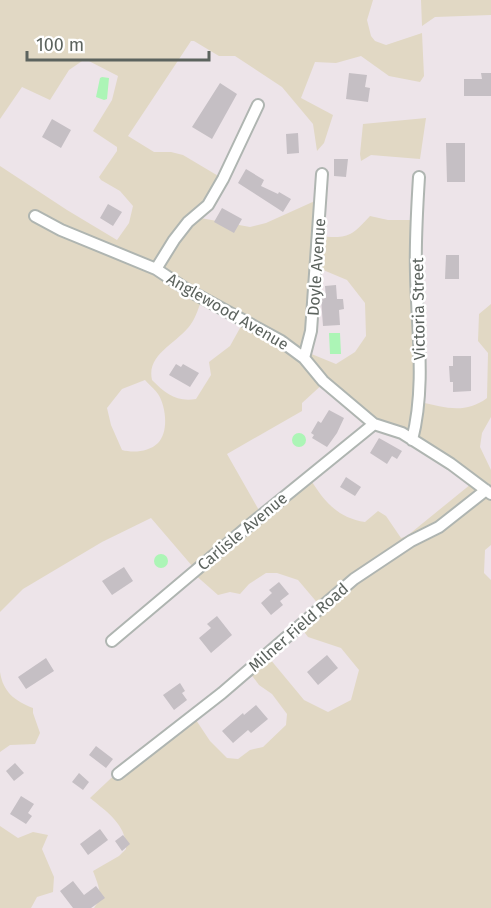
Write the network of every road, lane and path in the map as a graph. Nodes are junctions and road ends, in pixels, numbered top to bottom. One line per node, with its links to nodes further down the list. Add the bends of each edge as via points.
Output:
1 (258, 105): 5 (street, via 208,205 187,223)
2 (322, 174): 6 (street, Doyle Avenue, via 311,331)
3 (419, 177): 8 (street, Victoria Street, via 419,373)
4 (35, 216): 5 (street, Anglewood Avenue)
5 (156, 269): 6 (street, Anglewood Avenue)
6 (304, 358): 7 (street, Anglewood Avenue, via 323,381)
7 (374, 424): 8 (street, Anglewood Avenue); 10 (street, Carlisle Avenue)
8 (412, 440): 9 (street, Anglewood Avenue)
9 (488, 492): 11 (street, Milner Field Road, via 354,579 222,693)
10 (112, 641)
11 (118, 774)

